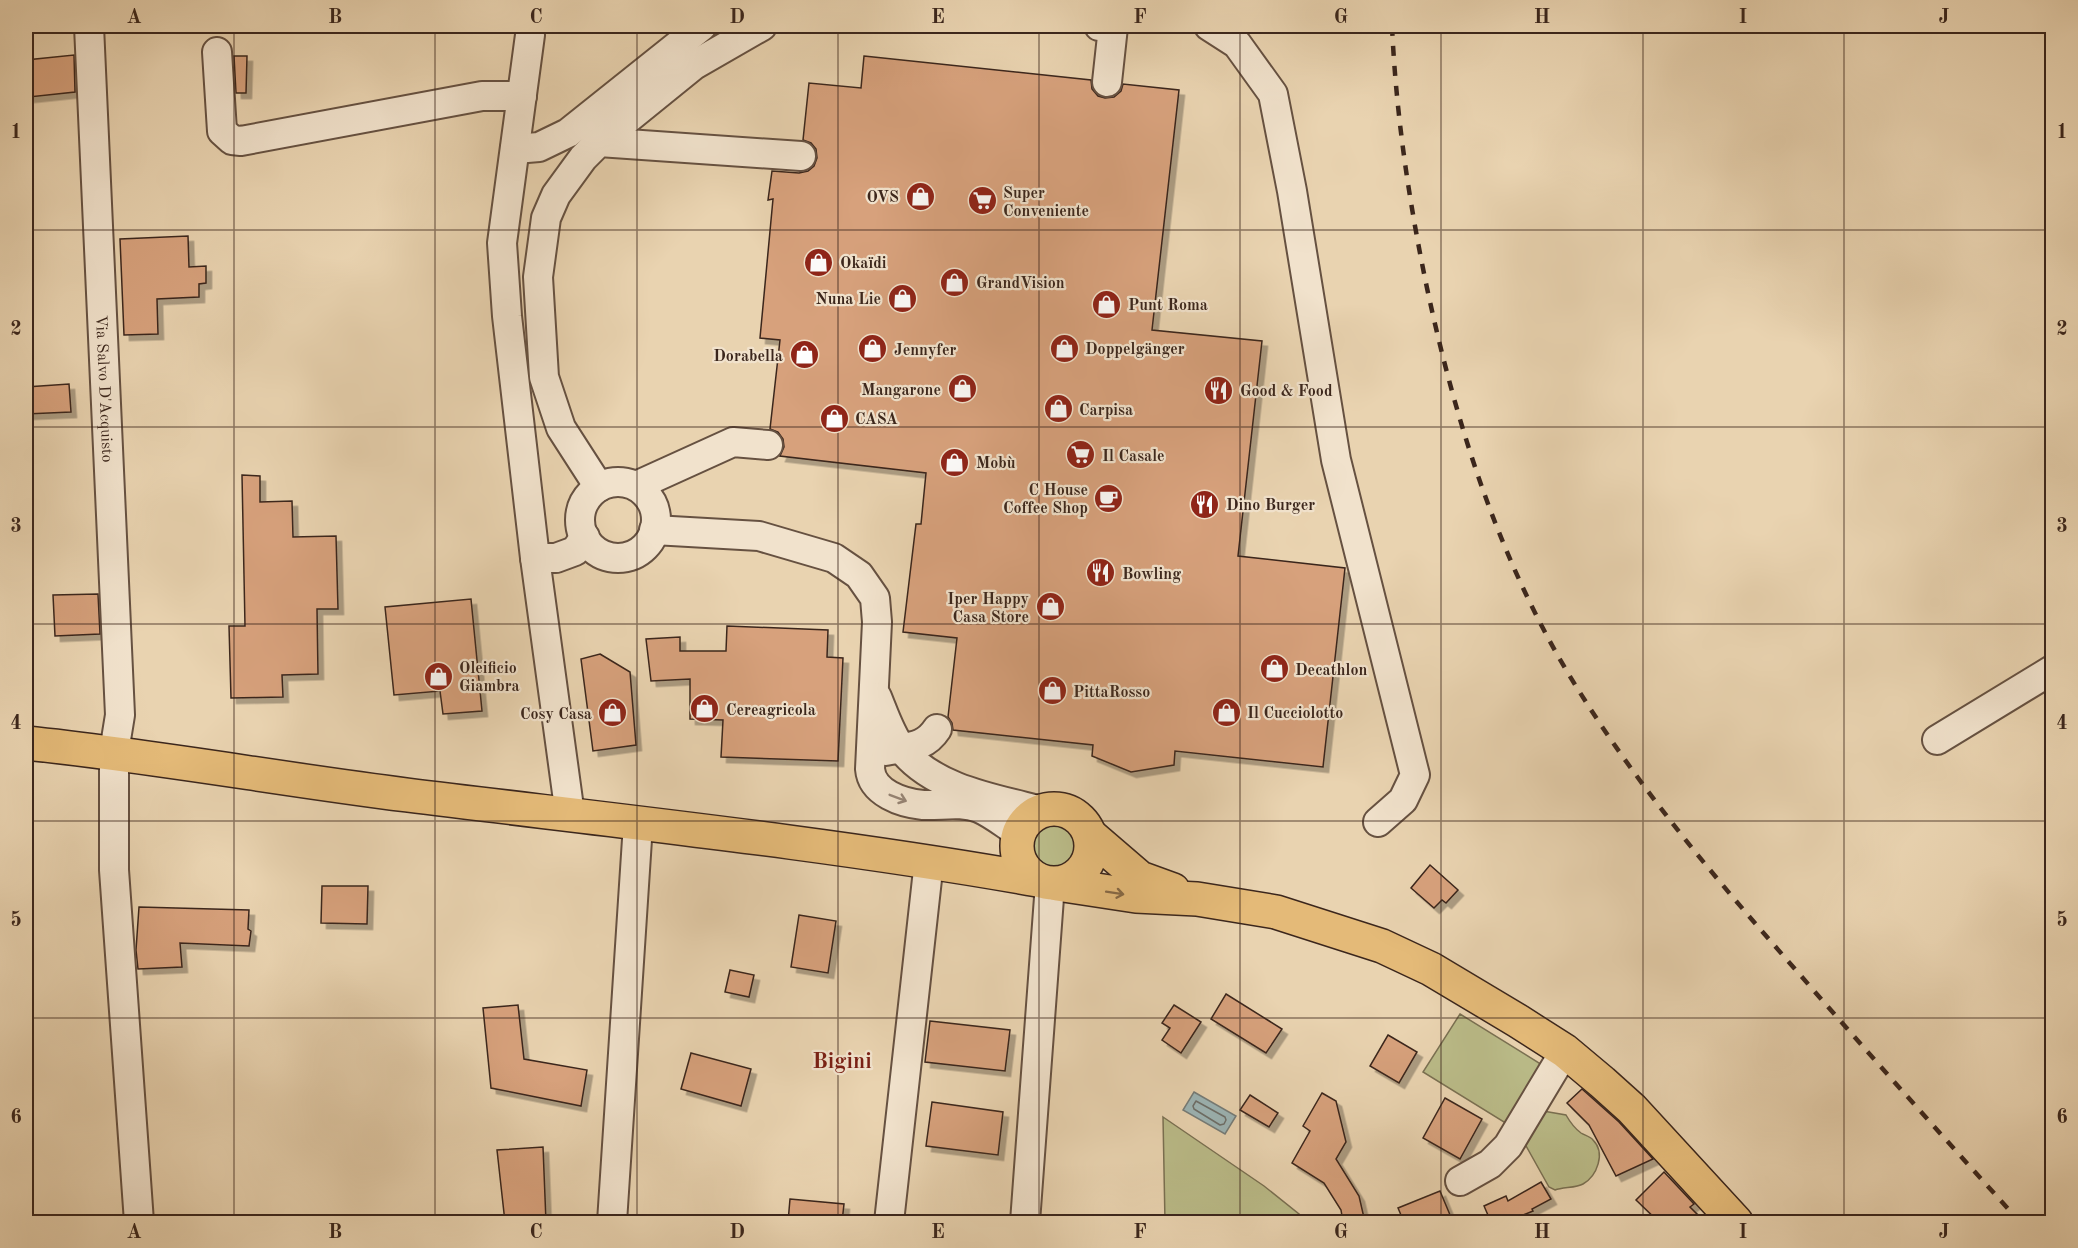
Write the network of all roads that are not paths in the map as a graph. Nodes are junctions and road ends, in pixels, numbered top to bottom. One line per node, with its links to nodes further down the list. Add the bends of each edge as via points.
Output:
1 (89, 26): 25 (street, Via Salvo D'Acquisto, via 120,715)
2 (702, 26): 11 (street, via 568,133 539,147)
3 (762, 26): 10 (street, via 694,65)
4 (1099, 26): 8 (street, via 1113,27)
5 (1209, 26): 29 (street, via 1237,44 1273,94 1336,460 1415,775 1403,800)
6 (530, 35): 9 (street)
7 (217, 52): 9 (street, via 222,131 232,140 482,96)
8 (1107, 82)
9 (522, 96): 11 (street)
10 (599, 142): 12 (street); 15 (street, via 556,195 546,218 538,277 544,377 561,428)
11 (515, 149): 18 (street, via 502,243)
12 (801, 156)
13 (768, 445): 14 (street, via 733,442)
14 (636, 486): 15 (street, via 612,482); 16 (street, via 655,510)
15 (599, 487): 17 (street, via 586,499 581,511)
16 (654, 530): 17 (street, via 643,548 625,557 599,553); 20 (street, via 759,536 834,558 859,575 875,598)
17 (585, 537): 18 (street, via 576,551 556,558)
18 (535, 558): 28 (street)
19 (2052, 670): 22 (street)
20 (874, 692): 24 (street); 26 (street)
21 (937, 729): 24 (street, via 922,744)
22 (1937, 740)
23 (26, 743): 25 (main road)
24 (901, 748): 26 (street, via 882,752); 27 (street, via 938,778 963,790)
25 (114, 752): 28 (main road); 38 (street, Via Salvo D'Acquisto, via 114,870)
26 (870, 769): 31 (street, one-way to 31, via 870,777 878,788 902,800 979,808)
27 (1043, 811): 31 (main road, via 1033,815); 32 (main road, via 1068,811 1079,818)
28 (570, 815): 30 (main road)
29 (1378, 822)
30 (638, 824): 33 (main road); 39 (street)
31 (1018, 835): 33 (main road, via 968,856); 34 (main road, via 1016,850 1020,862 1027,873)
32 (1090, 835): 34 (main road, via 1090,858 1085,868 1067,881); 35 (main road, via 1140,878)
33 (929, 861): 34 (main road); 40 (street)
34 (1048, 883): 35 (main road, one-way to 35, via 1136,896); 41 (street)
35 (1197, 898): 36 (main road, via 1276,912 1382,946 1431,969)
36 (1565, 1051): 37 (street, via 1508,1146 1490,1164); 42 (main road, via 1632,1109)
37 (1460, 1180)
38 (140, 1222)
39 (612, 1222)
40 (889, 1222)
41 (1025, 1222)
42 (1736, 1222)

